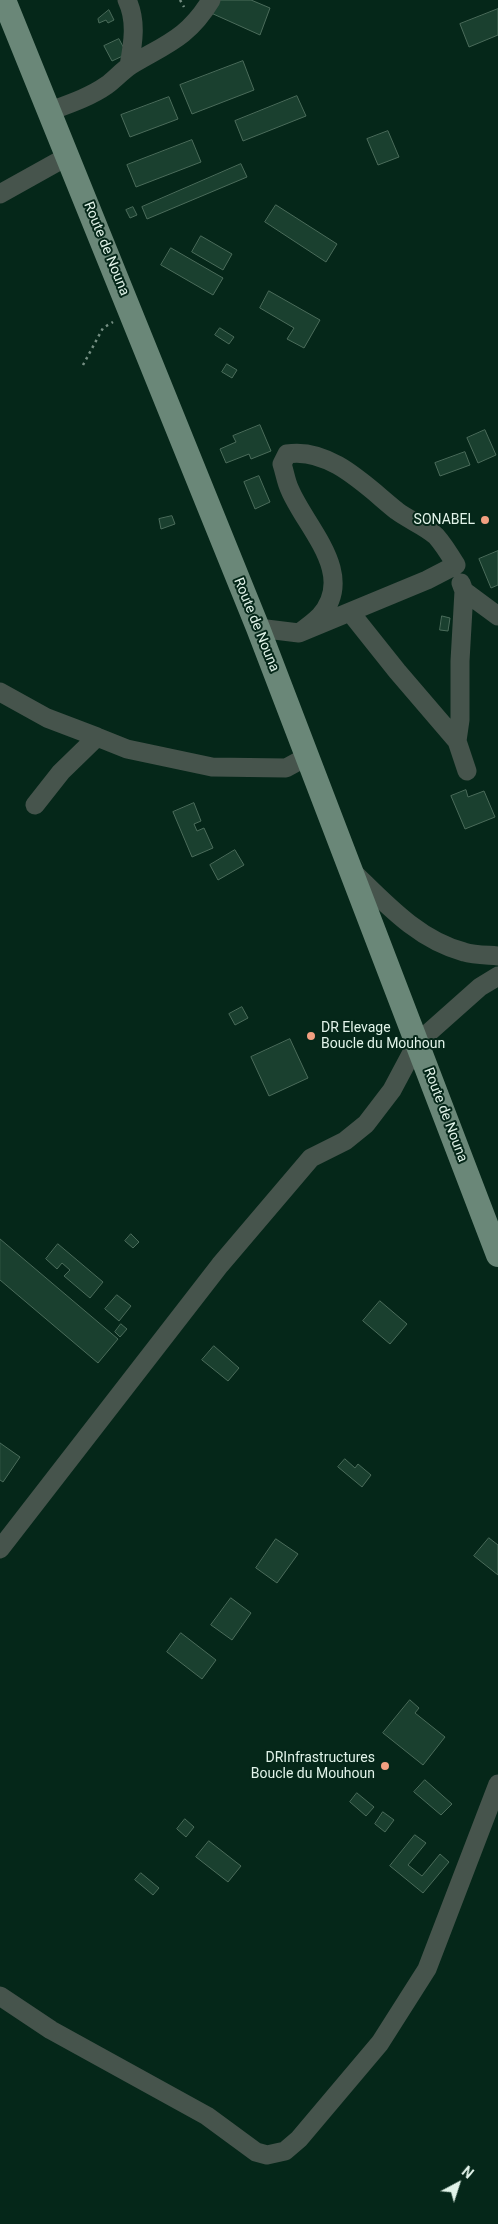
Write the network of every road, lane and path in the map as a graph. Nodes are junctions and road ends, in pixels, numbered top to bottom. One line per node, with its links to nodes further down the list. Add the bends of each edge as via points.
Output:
1 (4, 0): 5 (main road, Route de Nouna)
2 (127, 0): 4 (street, via 133,13)
3 (211, 0): 4 (street, via 184,34)
4 (129, 66): 5 (street, via 106,86)
5 (50, 111): 6 (main road, Route de Nouna)
6 (68, 156): 7 (street); 8 (main road, Route de Nouna)
7 (0, 194)
8 (131, 310): 9 (path, via 103,328); 14 (main road, Route de Nouna)
9 (83, 365)
10 (456, 565): 11 (street); 12 (street); 15 (street, via 435,536 398,512 360,480 319,456 296,452 287,454 282,464 290,490 328,557 334,579 331,596 321,615)
11 (464, 591): 13 (street); 18 (street)
12 (350, 612): 15 (street); 18 (street)
13 (498, 616)
14 (258, 628): 15 (street); 19 (main road, Route de Nouna)
15 (299, 634)
16 (1, 697): 17 (street)
17 (97, 737): 19 (street, via 127,750 212,767 286,768); 21 (street, via 61,772)
18 (458, 741): 20 (street)
19 (308, 756): 22 (main road, Route de Nouna)
20 (467, 771)
21 (35, 806)
22 (351, 870): 23 (street, via 427,938 464,952); 25 (main road, Route de Nouna)
23 (498, 956)
24 (498, 976): 25 (street, via 480,987)
25 (417, 1044): 26 (main road, Route de Nouna); 27 (street, via 392,1090 366,1124 345,1141 310,1158 220,1265)
26 (498, 1254)
27 (0, 1549)
28 (498, 1784): 29 (street, via 427,1969 380,2042 304,2133 285,2150 267,2155 256,2152 207,2116 51,2030)
29 (0, 1996)

